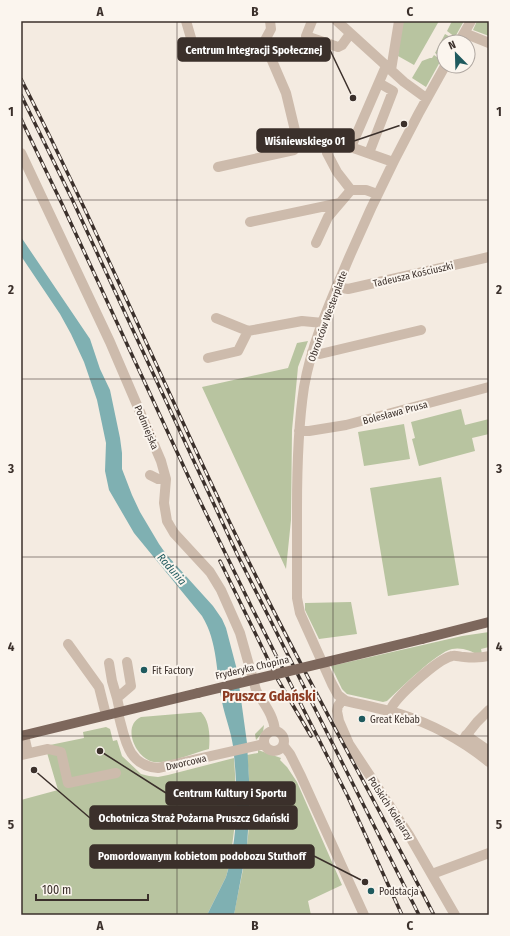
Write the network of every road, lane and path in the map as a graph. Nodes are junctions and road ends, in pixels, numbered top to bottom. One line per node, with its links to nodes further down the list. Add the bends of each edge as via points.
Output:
1 (186, 21): 9 (street)
2 (270, 21): 24 (street, via 271,29 264,42 286,93 298,143 294,150)
3 (312, 21): 7 (street, via 306,36 338,47)
4 (337, 21): 7 (street)
5 (399, 21): 12 (street)
6 (471, 21): 8 (street)
7 (350, 34): 12 (street)
8 (464, 34)
9 (191, 38)
10 (476, 41): 11 (street)
11 (489, 43)
12 (389, 68): 14 (street); 15 (street)
13 (440, 74): 17 (street, Obrońców Westerplatte)
14 (379, 82): 16 (street); 19 (street)
15 (404, 82): 16 (street); 17 (street)
16 (393, 91): 22 (street)
17 (426, 98): 23 (street, Obrońców Westerplatte)
18 (328, 139): 19 (street)
19 (351, 147): 22 (street)
20 (21, 153): 41 (street, Podmiejska, via 113,349 161,461)
21 (327, 153): 25 (street)
22 (369, 153): 23 (street)
23 (393, 162): 26 (street, Obrońców Westerplatte)
24 (218, 167)
25 (351, 190): 26 (street, via 366,190); 27 (street)
26 (377, 194): 31 (street, Obrońców Westerplatte)
27 (340, 203): 28 (street); 29 (street, via 328,217)
28 (250, 222)
29 (316, 243)
30 (489, 257): 31 (street, Tadeusza Kościuszki, via 348,289)
31 (336, 287): 33 (street, Obrońców Westerplatte)
32 (216, 318): 35 (street)
33 (323, 323): 35 (street, via 302,320); 36 (street, Obrońców Westerplatte)
34 (420, 330): 36 (street, via 320,354)
35 (248, 331): 37 (street, via 238,351)
36 (312, 352): 39 (street, Obrońców Westerplatte, via 304,388)
37 (208, 358)
38 (489, 387): 39 (street, Bolesława Prusa, via 346,425)
39 (299, 431): 48 (street, Obrońców Westerplatte, via 298,608 332,684)
40 (150, 475): 41 (street)
41 (166, 479): 53 (street, Podmiejska, via 164,510 167,521 174,533 210,572 221,590 240,633 254,685 267,706)
42 (489, 622): 51 (main road, Fryderyka Chopina, bridge)
43 (68, 644): 52 (street, via 99,687)
44 (489, 656): 50 (street, via 456,656 443,660 395,701)
45 (127, 662): 47 (street, via 131,686)
46 (109, 664): 47 (street, Dworcowa)
47 (117, 698): 51 (street, Dworcowa)
48 (343, 699): 50 (street); 62 (street, Polskich Kolejarzy, via 337,711 343,732)
49 (489, 710): 55 (street)
50 (390, 711): 55 (street)
51 (119, 712): 52 (main road, Fryderyka Chopina); 56 (street, Dworcowa, via 126,744 138,762 145,766 158,768)
52 (106, 715): 54 (main road, Fryderyka Chopina)
53 (272, 732): 56 (street, via 264,737); 57 (street, via 282,734 284,741)
54 (23, 736): 58 (street)
55 (464, 738): 59 (street)
56 (264, 744): 57 (street, via 271,751)
57 (280, 748): 63 (street, via 285,759 294,763 301,776)
58 (24, 754): 60 (street, via 48,749 61,752 68,783)
59 (488, 756)
60 (116, 773)
61 (489, 853): 62 (street)
62 (432, 874): 64 (street, Polskich Kolejarzy)
63 (364, 915)
64 (455, 915)

